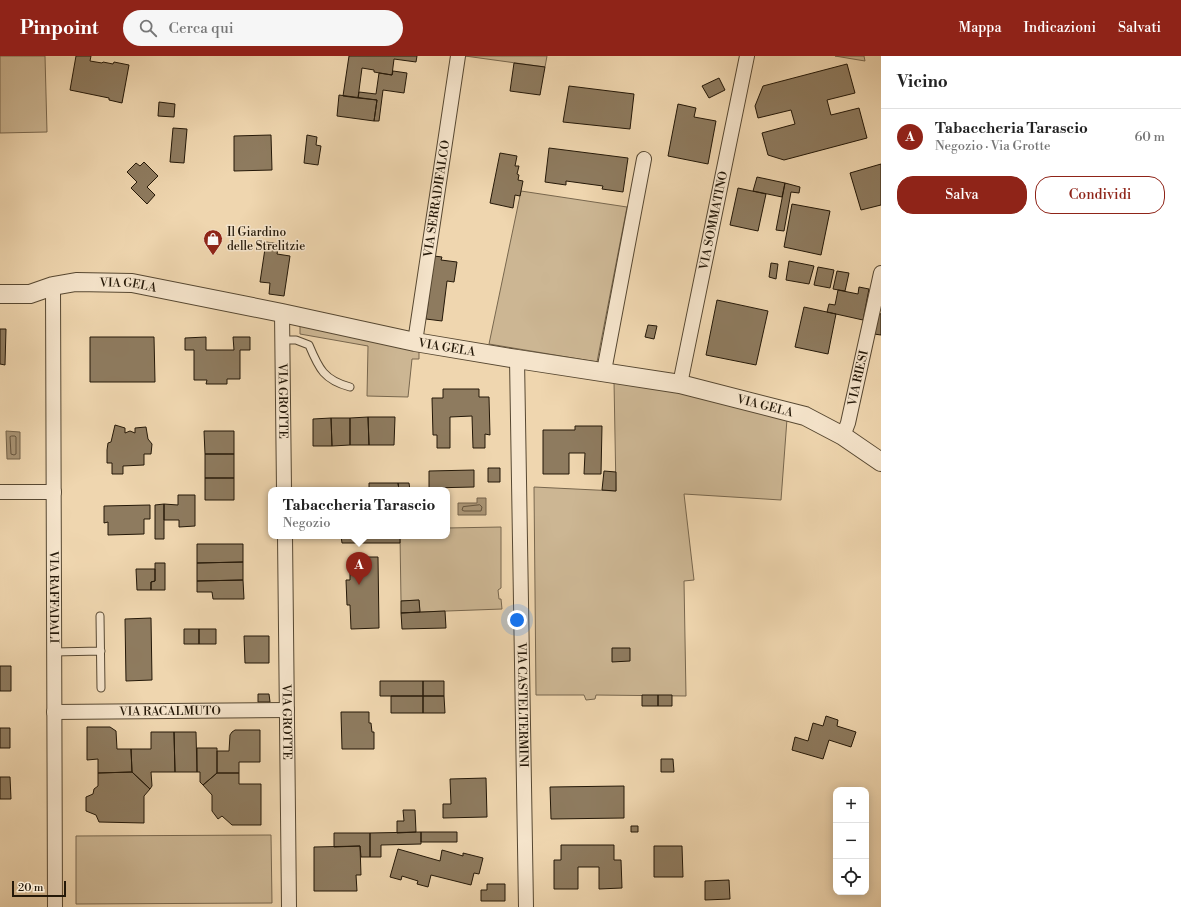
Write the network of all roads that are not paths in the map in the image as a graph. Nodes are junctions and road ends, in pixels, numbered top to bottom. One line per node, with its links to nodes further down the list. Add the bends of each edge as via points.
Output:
1 (458, 56): 9 (street, VIA SERRADIFALCO)
2 (747, 56): 12 (street, VIA SOMMATINO)
3 (644, 159): 11 (street)
4 (881, 272): 14 (street, VIA RIESI)
5 (53, 286): 6 (street, VIA GELA, via 30,294); 7 (street, VIA GELA, via 76,282 132,283); 18 (street, VIA RAFFADALI)
6 (0, 294)
7 (282, 313): 8 (street, VIA GROTTE); 9 (street, VIA GELA)
8 (282, 340): 13 (lane, via 296,340 309,345 323,373 336,383); 16 (street, VIA GROTTE)
9 (415, 342): 10 (street, VIA GELA)
10 (517, 359): 11 (street, VIA GELA); 28 (street, VIA CASTELTERMINI)
11 (604, 371): 12 (street, VIA GELA)
12 (680, 384): 14 (street, VIA GELA, via 805,416)
13 (350, 387)
14 (843, 436): 15 (street, VIA GELA)
15 (881, 462)
16 (284, 487)
17 (0, 492): 18 (street)
18 (54, 492): 22 (street, VIA RAFFADALI)
19 (285, 539): 24 (street, VIA GROTTE)
20 (100, 616): 21 (lane)
21 (101, 651): 22 (lane); 23 (lane)
22 (54, 652): 25 (street, VIA RAFFADALI)
23 (101, 688)
24 (287, 710): 25 (street, VIA RACALMUTO); 27 (street, VIA GROTTE)
25 (54, 712): 26 (street, VIA RAFFADALI)
26 (55, 907)
27 (289, 907)
28 (526, 907)

